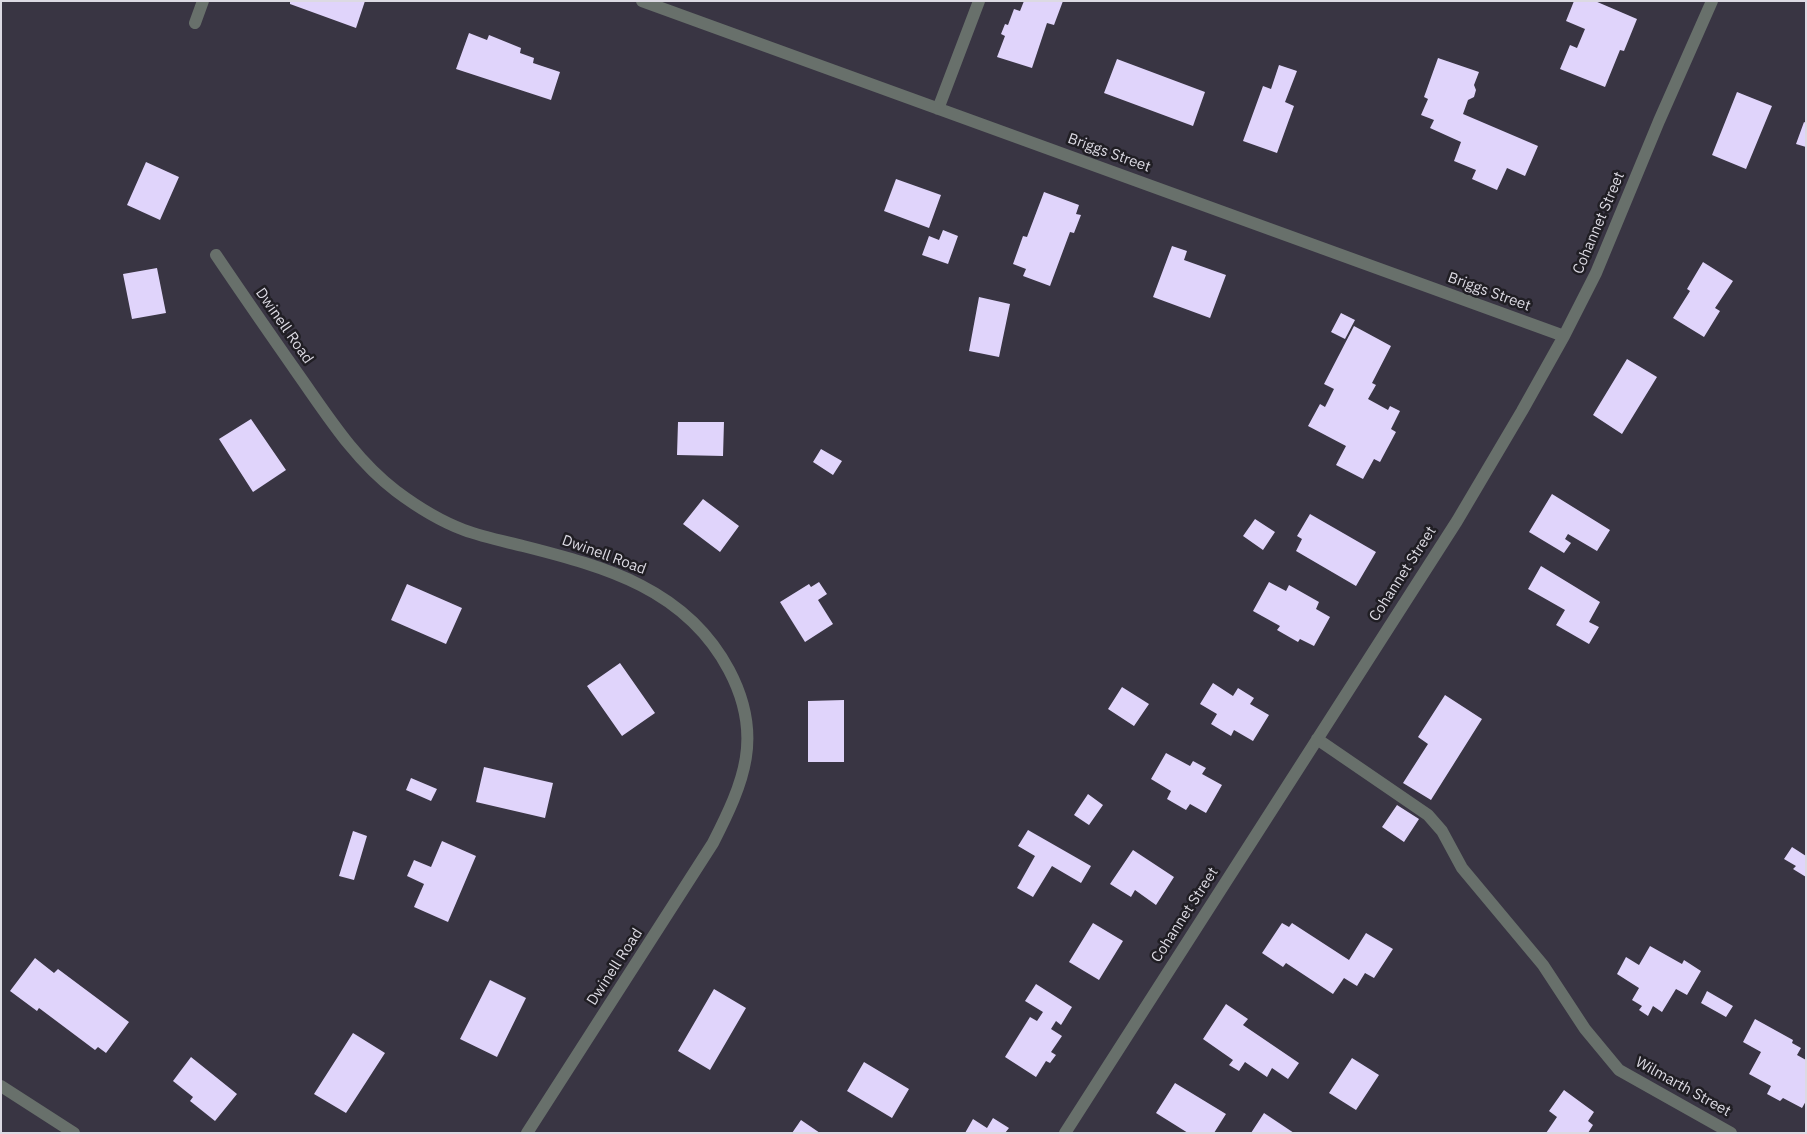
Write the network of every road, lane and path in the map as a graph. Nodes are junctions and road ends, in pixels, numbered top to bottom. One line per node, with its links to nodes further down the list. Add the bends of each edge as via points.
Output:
1 (203, 1): 5 (street)
2 (642, 1): 6 (street, Briggs Street)
3 (980, 1): 6 (street)
4 (1712, 1): 8 (street, Cohannet Street, via 1596,273)
5 (194, 23)
6 (938, 109): 8 (street, Briggs Street)
7 (216, 255): 12 (street, Dwinell Road, via 335,428 395,490 462,529 586,564 650,589 703,631 723,658 738,688 747,719 747,750 740,783 728,813 713,844)
8 (1564, 336): 9 (street, Cohannet Street, via 1479,485)
9 (1317, 739): 13 (street, Cohannet Street); 14 (street, Wilmarth Street, via 1428,814 1442,831 1462,868 1543,965 1585,1029 1619,1070)
10 (1, 1086): 11 (street)
11 (74, 1133)
12 (527, 1133)
13 (1065, 1133)
14 (1732, 1133)

